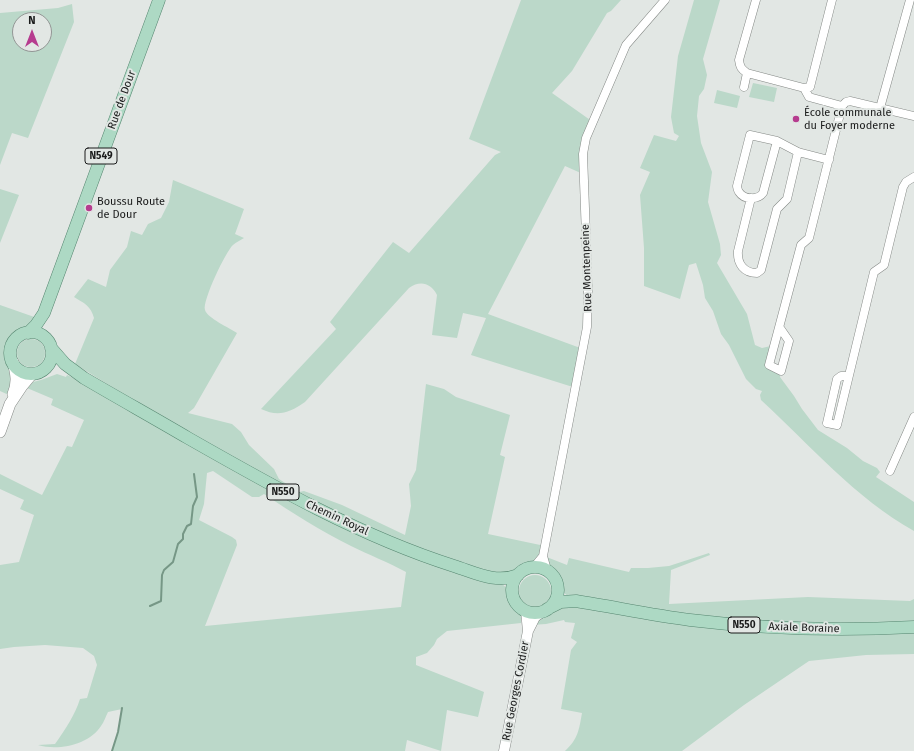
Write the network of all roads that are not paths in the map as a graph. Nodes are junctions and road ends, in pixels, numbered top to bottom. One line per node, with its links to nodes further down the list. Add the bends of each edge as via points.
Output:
1 (159, 0): 17 (main road, Rue de Dour / N549)
2 (665, 0): 29 (street, Rue Montenpeine, via 626,45 588,133 583,154 587,327)
3 (756, 0): 6 (street, via 740,60 740,66)
4 (832, 0): 8 (street, via 810,87)
5 (910, 0): 10 (street)
6 (747, 73): 7 (street); 8 (street)
7 (744, 87)
8 (804, 88): 9 (street, via 809,97)
9 (842, 106): 10 (street, via 850,101); 14 (street)
10 (880, 108): 11 (street)
11 (914, 116)
12 (777, 141): 13 (street); 16 (street, via 763,193 760,197); 16 (street, via 750,135 737,186 742,196)
13 (798, 152): 14 (street); 16 (street, via 787,198 777,209 761,270 758,273 748,272 737,258)
14 (829, 160): 18 (street, via 810,238 801,245)
15 (914, 177): 23 (street, via 903,187 884,265 874,272)
16 (751, 198)
17 (44, 313): 19 (main road, Rue de Dour / N549); 20 (main road, Rue de Dour, via 45,329)
18 (780, 328)
19 (28, 332): 20 (main road, via 39,334); 21 (main road, via 13,343 10,356)
20 (50, 344): 22 (main road, via 51,360); 24 (main road, Chemin Royal / N550, via 65,364)
21 (12, 362): 22 (main road, via 21,371); 25 (main road, via 16,381)
22 (36, 373): 24 (main road, Chemin Royal / N550, via 57,370); 25 (main road, via 22,386)
23 (848, 376): 23 (street, via 836,379 827,423 837,425)
24 (84, 378): 33 (main road, Chemin Royal / N550, via 266,483 311,506 404,548)
25 (10, 404): 27 (main road)
26 (914, 417): 28 (street)
27 (0, 432)
28 (890, 471)
29 (543, 556): 30 (street, Rue Montenpeine); 31 (street, Rue Montenpeine)
30 (534, 567): 31 (main road); 32 (main road)
31 (547, 570): 34 (main road, via 553,575)
32 (518, 575): 33 (main road, Chemin Royal / N550); 35 (main road)
33 (496, 579): 35 (main road, Chemin Royal / N550)
34 (558, 588): 36 (main road, Axiale Boraine / N550); 37 (main road, via 556,600)
35 (513, 593): 38 (main road, via 517,604)
36 (576, 601): 37 (main road, Axiale Boraine / N550, via 561,602); 39 (main road, Axiale Boraine / N550, via 691,620 760,626 843,629)
37 (545, 610): 38 (main road, via 537,613); 40 (street, Rue Georges Cordier, via 536,617)
38 (526, 611): 40 (street, Rue Georges Cordier)
39 (914, 627)
40 (528, 630): 41 (street, Rue Georges Cordier)
41 (504, 751)

